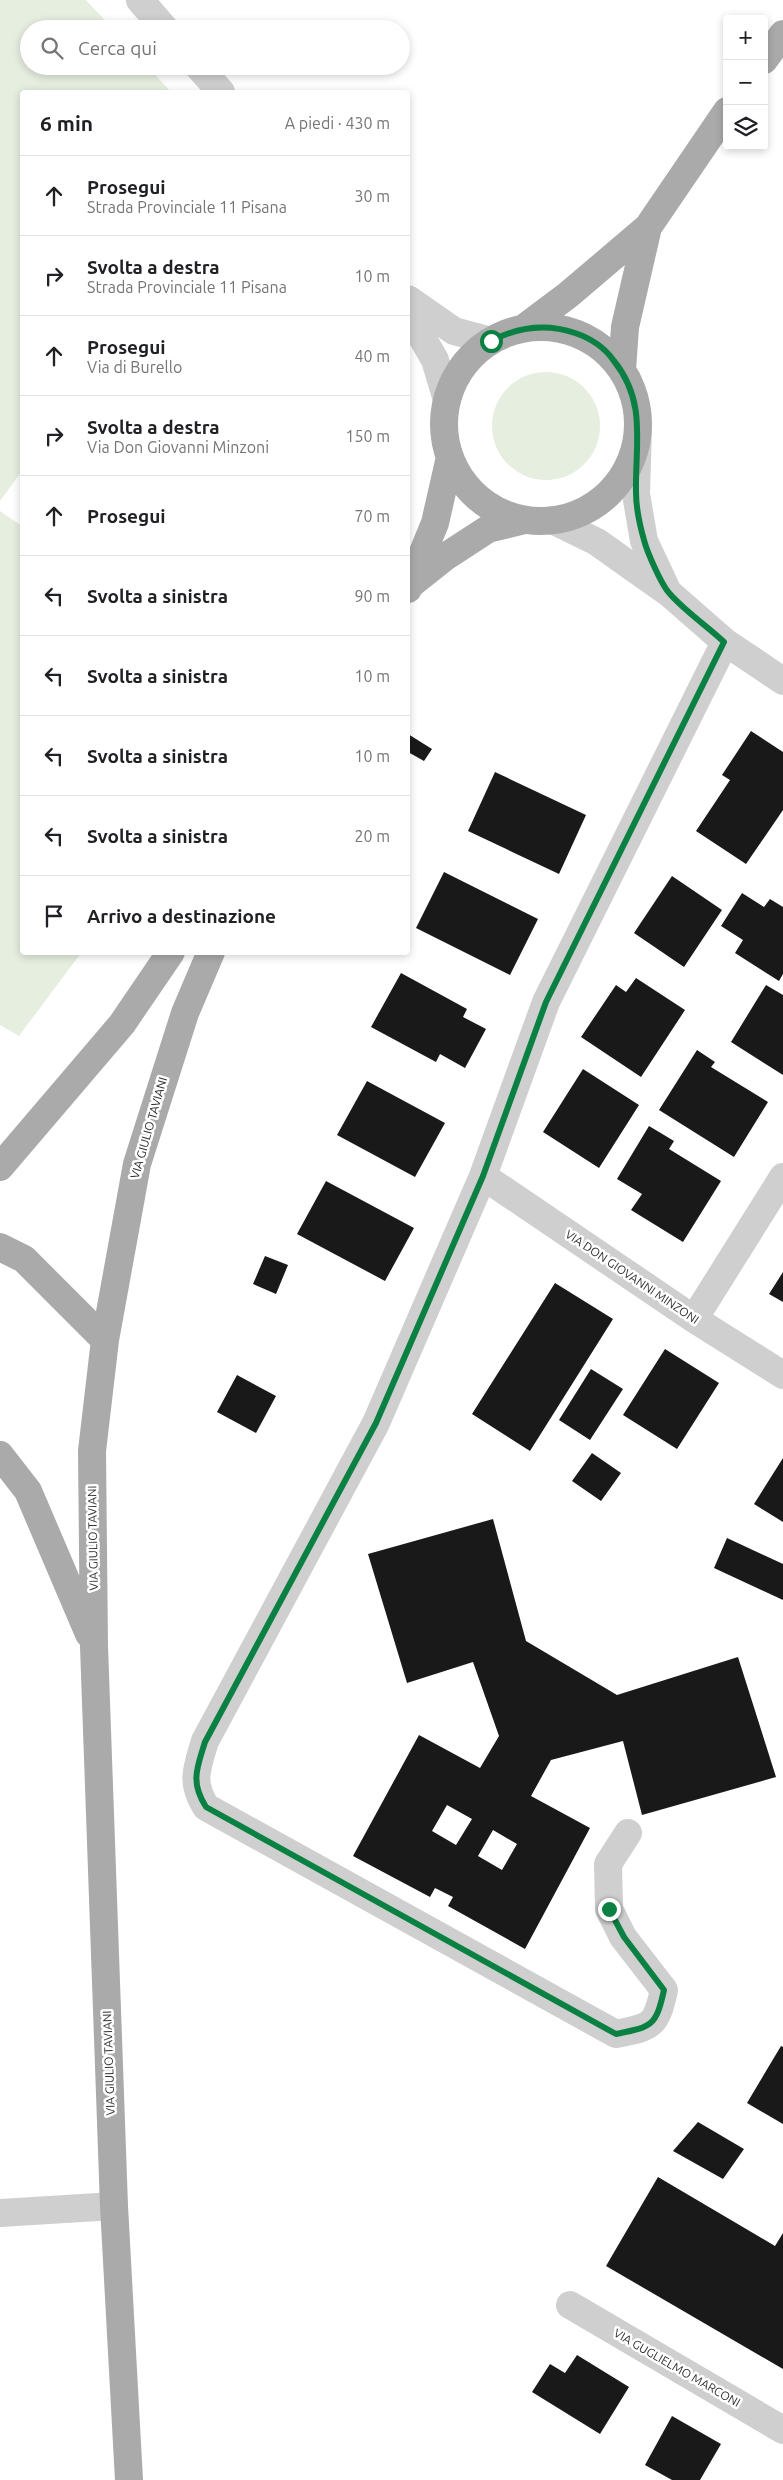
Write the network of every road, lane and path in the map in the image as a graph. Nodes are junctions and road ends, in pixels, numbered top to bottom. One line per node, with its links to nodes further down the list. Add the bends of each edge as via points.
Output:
1 (140, 0): 2 (street)
2 (157, 20)
3 (783, 34): 4 (main road)
4 (768, 55)
5 (206, 75): 6 (street)
6 (219, 90)
7 (723, 117): 8 (main road)
8 (648, 227): 11 (main road); 13 (main road, via 625,327)
9 (410, 300): 12 (street, via 454,331)
10 (410, 316): 14 (street, via 435,360)
11 (524, 328): 12 (main road); 13 (main road, via 561,328 579,334 610,355)
12 (491, 341): 14 (main road, via 463,366)
13 (622, 370): 15 (main road, via 632,388)
14 (447, 400): 16 (main road, via 444,419)
15 (638, 428): 18 (main road, via 634,452 626,469 603,498 588,509); 21 (street, via 636,494 644,541)
16 (450, 457): 17 (main road, via 461,480 479,498 501,512); 19 (main road, via 435,522)
17 (525, 520): 18 (main road); 20 (main road, via 488,529 445,557)
18 (552, 520): 21 (street, via 597,542)
19 (410, 584)
20 (410, 586)
21 (669, 593): 22 (street)
22 (724, 642): 23 (street); 27 (street, via 546,1002)
23 (783, 681)
24 (169, 955): 26 (main road, via 122,1024)
25 (210, 955): 31 (main road, VIA GIULIO TAVIANI, via 185,1013 137,1164)
26 (0, 1167)
27 (483, 1176): 30 (street, VIA DON GIOVANNI MINZONI); 35 (street, via 376,1423 205,1742 197,1770 197,1793 206,1807 616,2034 643,2028 658,2015 664,1990 624,1937 609,1909 608,1864)
28 (783, 1178): 30 (street)
29 (0, 1247): 31 (main road, via 24,1259)
30 (694, 1319): 32 (street, VIA DON GIOVANNI MINZONI)
31 (105, 1340): 34 (main road, VIA GIULIO TAVIANI, via 92,1450)
32 (783, 1375)
33 (0, 1455): 34 (main road, VIA GIULIO TAVIANI, via 28,1490)
34 (94, 1646): 36 (main road, VIA GIULIO TAVIANI)
35 (628, 1833)
36 (114, 2206): 37 (street); 40 (main road, VIA GIULIO TAVIANI)
37 (0, 2213)
38 (570, 2305): 39 (street, VIA GUGLIELMO MARCONI)
39 (783, 2430)
40 (129, 2480)

